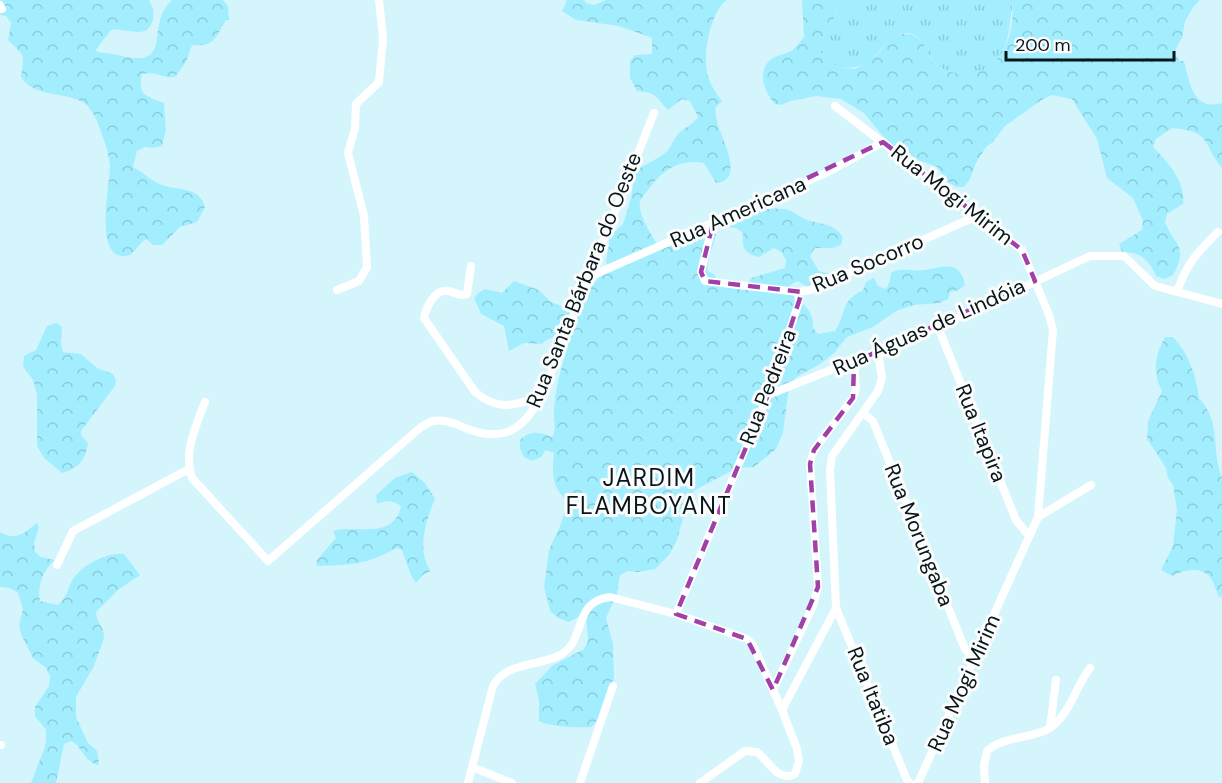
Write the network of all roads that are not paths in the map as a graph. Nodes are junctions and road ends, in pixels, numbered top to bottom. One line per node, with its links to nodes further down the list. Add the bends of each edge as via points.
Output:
1 (379, 0): 11 (street, via 381,72 377,85 356,104 348,153 363,207 367,267 359,281)
2 (836, 106): 4 (street, Rua Mogi Mirim)
3 (654, 113): 9 (street, Rua Santa Bárbara do Oeste)
4 (884, 142): 5 (street, Rua Mogi Mirim); 6 (street, Rua Americana)
5 (979, 215): 10 (street, Rua Mogi Mirim, via 1022,250); 12 (street, Rua Socorro)
6 (714, 223): 9 (street, Rua Americana); 12 (street, Rua Socorro, via 701,272 705,281)
7 (1218, 232): 13 (street, via 1195,254)
8 (471, 266): 19 (street, via 467,294 442,291 426,307 424,318 475,392 485,400 508,406)
9 (590, 277): 19 (street, Rua Santa Bárbara do Oeste)
10 (1035, 281): 13 (street, Rua Águas de Lindóia, via 1090,256 1124,256 1155,286); 15 (street, Rua Águas de Lindóia); 24 (street, Rua Mogi Mirim, via 1053,330)
11 (337, 290)
12 (798, 292): 18 (street, Rua Pedreira, via 799,302)
13 (1177, 292): 14 (street)
14 (1222, 304)
15 (938, 327): 16 (street, Rua Águas de Lindóia); 25 (street, Rua Itapira, via 1016,520)
16 (878, 352): 17 (street, Rua Águas de Lindóia); 21 (street, via 882,378)
17 (854, 362): 18 (street, Rua Águas de Lindóia); 33 (street, via 853,398 814,450 810,464 818,587 813,606)
18 (768, 395): 28 (street, Rua Pedreira)
19 (541, 397): 22 (street, Rua Santa Bárbara do Oeste, via 515,430 504,435 432,421 268,561 192,478)
20 (206, 402): 22 (street, via 192,436)
21 (863, 414): 27 (street, via 832,456 830,470); 29 (street, Rua Morungaba, via 873,421 962,642)
22 (189, 469): 26 (street, via 73,531)
23 (1091, 485): 24 (street)
24 (1038, 517): 25 (street, Rua Mogi Mirim)
25 (1029, 536): 29 (street, Rua Mogi Mirim)
26 (57, 565)
27 (836, 608): 34 (street); 41 (street, Rua Itatiba)
28 (676, 614): 33 (street, via 747,639); 36 (street, via 610,597 594,602 582,616 567,650 510,670 497,679)
29 (974, 659): 42 (street, Rua Mogi Mirim)
30 (1090, 668): 35 (street, via 1064,715)
31 (1056, 680): 35 (street)
32 (613, 686): 39 (street)
33 (773, 690): 34 (street)
34 (782, 710): 40 (street, via 797,749 795,774 779,775 763,756 751,751)
35 (1050, 728): 43 (street, via 991,747 985,757)
36 (472, 767): 37 (street); 38 (street)
37 (468, 783)
38 (512, 783)
39 (580, 783)
40 (700, 783)
41 (910, 783)
42 (918, 783)
43 (985, 783)

